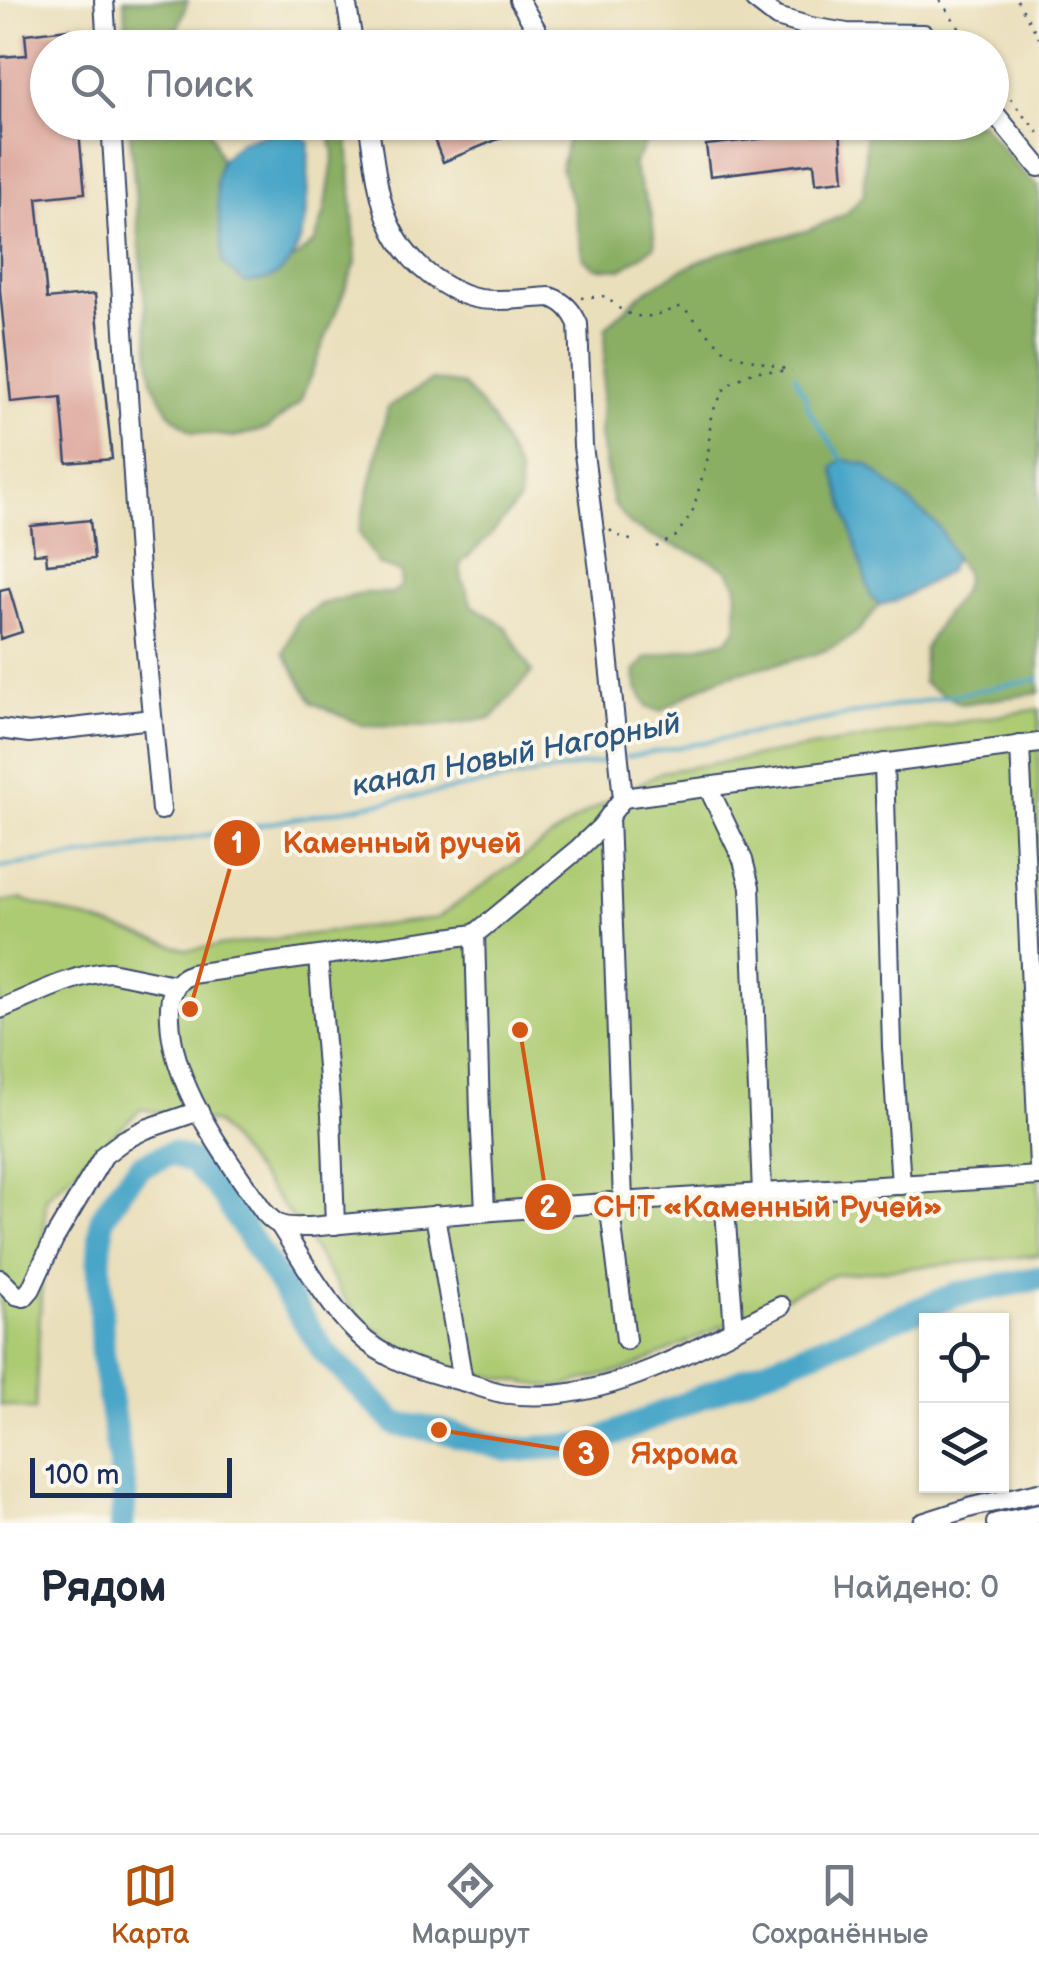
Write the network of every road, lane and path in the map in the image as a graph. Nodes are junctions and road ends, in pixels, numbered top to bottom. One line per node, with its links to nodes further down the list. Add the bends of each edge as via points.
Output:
1 (104, 0): 7 (street)
2 (346, 0): 8 (street)
3 (519, 0): 9 (street)
4 (755, 0): 10 (street, via 777,17)
5 (940, 0): 11 (path)
6 (1017, 0): 12 (path)
7 (105, 30)
8 (351, 30)
9 (536, 30)
10 (829, 30)
11 (961, 30)
12 (1039, 38)
13 (1009, 96): 15 (path)
14 (1009, 131): 18 (street)
15 (1039, 133)
16 (112, 140): 23 (street)
17 (371, 140): 19 (street, via 393,235 420,267 450,290 480,299)
18 (1039, 167)
19 (560, 300): 20 (street, via 578,324); 22 (path, via 606,296 621,313 651,318 682,306 726,352 792,372 754,371 726,386 711,414 708,457 692,513 675,537)
20 (590, 507): 21 (path, via 614,534); 28 (street)
21 (636, 542)
22 (656, 547)
23 (152, 718): 24 (street, via 29,732); 29 (street)
24 (0, 728)
25 (1030, 744): 26 (street); 36 (street)
26 (884, 763): 27 (street); 38 (street)
27 (708, 786): 28 (street); 39 (street, via 750,887)
28 (623, 798): 30 (street)
29 (161, 810)
30 (608, 816): 31 (street); 41 (street)
31 (475, 934): 32 (street); 42 (street)
32 (318, 957): 33 (street, via 191,974); 44 (street)
33 (174, 986): 34 (street, via 102,972); 35 (street, via 170,1035)
34 (0, 1009)
35 (199, 1111): 45 (street, via 264,1213); 46 (street, via 146,1129 104,1154 24,1297)
36 (1039, 1166)
37 (1039, 1176): 38 (street)
38 (900, 1185): 39 (street)
39 (762, 1193): 40 (street)
40 (724, 1196): 41 (street); 48 (street)
41 (616, 1201): 42 (street); 49 (street)
42 (485, 1210): 43 (street)
43 (436, 1215): 44 (street); 50 (street)
44 (335, 1224): 45 (street)
45 (281, 1226): 50 (street, via 354,1330 423,1372)
46 (0, 1279)
47 (781, 1306): 48 (street)
48 (734, 1329): 50 (street, via 663,1364 572,1393 501,1392)
49 (626, 1340)
50 (463, 1381)
51 (1039, 1492): 53 (street)
52 (1039, 1514): 54 (street)
53 (922, 1523)
54 (996, 1523)

